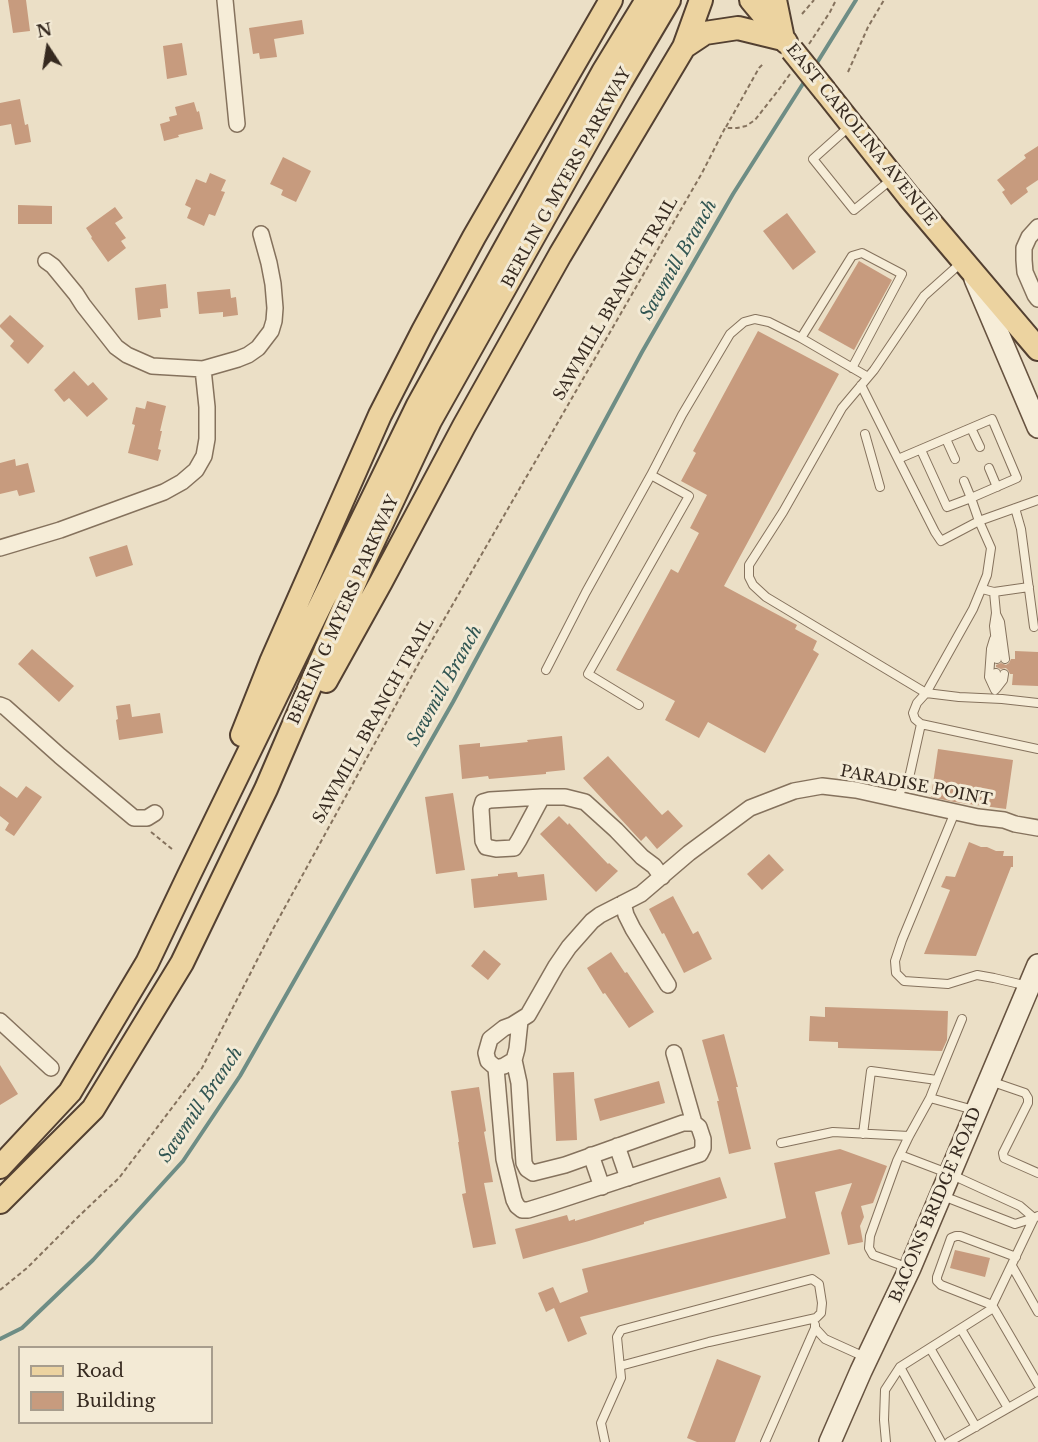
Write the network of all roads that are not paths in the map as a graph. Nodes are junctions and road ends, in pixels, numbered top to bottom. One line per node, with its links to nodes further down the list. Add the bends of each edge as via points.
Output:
1 (225, 0): 11 (street)
2 (611, 0): 64 (main road, via 474,237 381,415 271,662)
3 (646, 0): 10 (main road, BERLIN G MYERS PARKWAY)
4 (669, 0): 10 (main road, BERLIN G MYERS PARKWAY)
5 (701, 0): 8 (main road)
6 (751, 0): 9 (main road, EAST CAROLINA AVENUE)
7 (775, 0): 9 (main road)
8 (684, 47): 9 (main road, via 705,33 738,28); 58 (main road, via 554,265)
9 (793, 52): 12 (main road, EAST CAROLINA AVENUE, bridge)
10 (612, 76): 58 (main road, BERLIN G MYERS PARKWAY, via 430,422 364,561); 64 (main road, BERLIN G MYERS PARKWAY, via 418,405)
11 (237, 124)
12 (852, 124): 13 (main road, EAST CAROLINA AVENUE); 13 (lane, via 813,159 855,210)
13 (894, 177): 17 (main road, EAST CAROLINA AVENUE)
14 (1038, 227): 18 (street, via 1024,248 1025,272)
15 (261, 234): 22 (street, via 273,284 275,308 271,331 248,355)
16 (46, 261): 22 (street, via 127,356 152,366)
17 (967, 266): 20 (main road, EAST CAROLINA AVENUE); 23 (lane, via 924,296); 25 (main road)
18 (1038, 299)
19 (801, 338): 21 (lane); 21 (lane, via 852,256 862,253 902,274); 34 (lane, via 769,321 755,319 744,322 730,334)
20 (1038, 349)
21 (852, 368): 23 (lane)
22 (203, 369): 42 (street, via 207,439 196,470 164,492)
23 (868, 377): 24 (lane)
24 (861, 385): 31 (lane); 51 (lane, via 842,408 749,565 749,577 766,597)
25 (1038, 427)
26 (971, 428): 28 (lane); 29 (lane); 37 (lane, via 992,419 1017,478)
27 (865, 434): 36 (lane)
28 (946, 439): 30 (lane); 32 (lane)
29 (980, 447)
30 (921, 450): 31 (lane); 38 (lane, via 947,507)
31 (898, 459): 41 (lane, via 941,540)
32 (955, 459)
33 (989, 468): 37 (lane)
34 (651, 475): 49 (lane); 55 (lane, via 689,496 588,674)
35 (964, 481): 38 (lane)
36 (880, 487)
37 (997, 487): 38 (lane)
38 (971, 498): 41 (lane)
39 (1038, 500): 40 (lane)
40 (1015, 508): 41 (lane); 43 (lane, via 1022,529)
41 (979, 521): 44 (lane, via 991,548)
42 (0, 548)
43 (1029, 587): 45 (lane); 47 (lane)
44 (982, 589): 45 (lane); 51 (lane)
45 (994, 592): 46 (lane)
46 (996, 613): 48 (lane); 48 (lane, via 1000,622 1001,659)
47 (1034, 627)
48 (995, 635): 52 (lane, via 989,677)
49 (546, 670)
50 (1000, 674): 52 (lane)
51 (926, 693): 52 (lane, via 959,697); 56 (lane, via 913,712)
52 (995, 694): 53 (lane)
53 (1038, 703)
54 (0, 705): 62 (street, via 134,818 147,818)
55 (639, 705)
56 (921, 724): 57 (lane); 60 (lane, via 909,778)
57 (1038, 749)
58 (266, 789): 94 (main road, BERLIN G MYERS PARKWAY, via 182,963 93,1109)
59 (542, 797): 59 (street, via 483,802 486,847 513,848); 65 (street, via 585,802)
60 (896, 799): 61 (street, PARADISE POINT); 65 (street, PARADISE POINT, via 822,786 794,791 750,808)
61 (955, 812): 63 (street, PARADISE POINT); 69 (lane, via 902,940 895,961 896,973 904,981 948,984 977,975)
62 (155, 813)
63 (1038, 828)
64 (189, 875): 88 (main road, BERLIN G MYERS PARKWAY, via 147,963 70,1092)
65 (662, 877): 66 (street, PARADISE POINT)
66 (623, 903): 68 (street, via 633,929); 72 (street, PARADISE POINT, via 592,921 569,947 534,1007)
67 (1038, 965): 69 (main road, BACONS BRIDGE ROAD)
68 (668, 986)
69 (1034, 988): 78 (main road, BACONS BRIDGE ROAD)
70 (962, 1019): 77 (lane)
71 (0, 1021): 75 (street)
72 (520, 1021): 74 (street); 76 (street, PARADISE POINT, via 490,1039 486,1053)
73 (674, 1053): 81 (street)
74 (514, 1060): 76 (street); 86 (street, via 527,1169 538,1172)
75 (51, 1068)
76 (496, 1068): 92 (street, PARADISE POINT, via 504,1159 517,1206 528,1210)
77 (937, 1080): 79 (lane); 82 (lane, via 871,1071)
78 (989, 1081): 80 (main road, BACONS BRIDGE ROAD); 89 (lane, via 1028,1098 1003,1153 1004,1158)
79 (930, 1098): 80 (lane); 83 (lane)
80 (977, 1111): 90 (main road, BACONS BRIDGE ROAD)
81 (694, 1123): 85 (street, via 683,1123); 91 (street, via 703,1139 700,1154)
82 (863, 1134): 83 (lane); 84 (lane, via 833,1132)
83 (909, 1136): 87 (lane)
84 (781, 1143)
85 (617, 1146): 86 (street); 91 (street)
86 (591, 1155): 92 (street)
87 (900, 1155): 90 (lane); 98 (lane, via 869,1248 873,1255)
88 (0, 1167)
89 (1038, 1173)
90 (950, 1174): 93 (main road, BACONS BRIDGE ROAD); 95 (lane)
91 (628, 1178): 92 (street)
92 (602, 1186)
93 (941, 1195): 95 (lane, via 1015,1224); 98 (main road, BACONS BRIDGE ROAD)
94 (0, 1202)
95 (1036, 1217): 96 (lane)
96 (1016, 1257): 97 (lane); 99 (lane, via 960,1236 951,1238 937,1281)
97 (1012, 1266): 99 (lane); 100 (lane)
98 (910, 1268): 105 (main road, BACONS BRIDGE ROAD)
99 (992, 1305): 103 (lane); 108 (lane)
100 (1038, 1312)
101 (816, 1318): 102 (lane); 106 (lane); 106 (lane, via 822,1303 819,1284 812,1279 621,1330 617,1337)
102 (815, 1328): 105 (lane, via 825,1339); 113 (lane)
103 (961, 1329): 104 (lane); 110 (lane)
104 (930, 1348): 107 (lane); 111 (lane)
105 (867, 1358): 114 (main road, BACONS BRIDGE ROAD)
106 (620, 1366): 112 (lane, via 621,1378 601,1423)
107 (900, 1367): 115 (lane, via 885,1390); 116 (lane)
108 (1038, 1384)
109 (1038, 1391): 110 (lane)
110 (1008, 1408): 111 (lane)
111 (976, 1426): 117 (lane)
112 (605, 1442)
113 (765, 1442)
114 (830, 1442)
115 (886, 1442)
116 (940, 1442)
117 (949, 1442)

